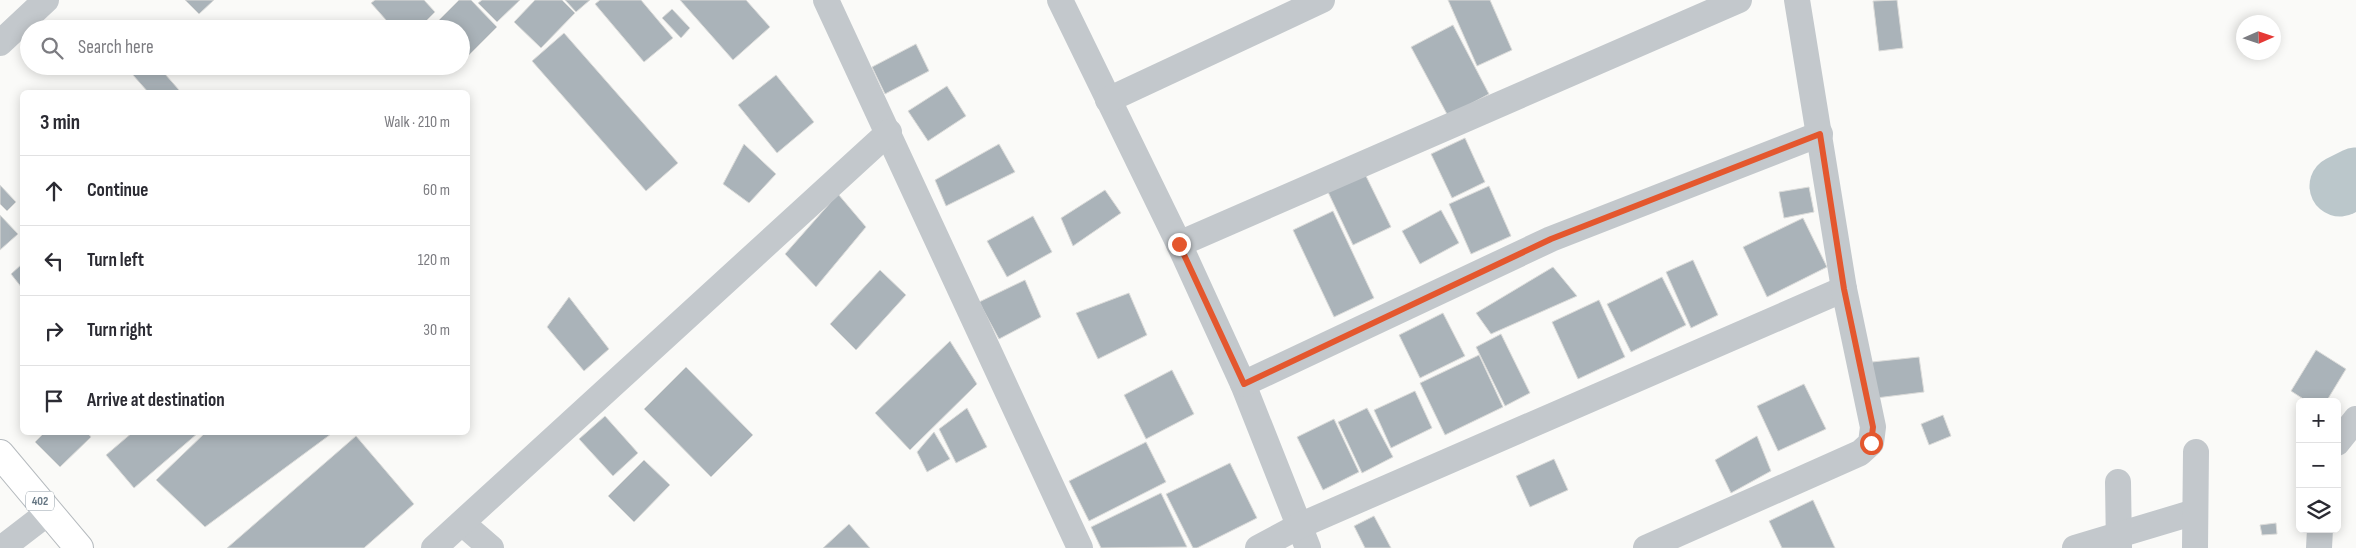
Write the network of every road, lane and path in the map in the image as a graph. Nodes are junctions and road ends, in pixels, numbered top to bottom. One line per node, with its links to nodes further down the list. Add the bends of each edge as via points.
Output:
1 (46, 0): 7 (street)
2 (826, 0): 11 (street)
3 (1060, 0): 10 (street)
4 (1322, 0): 10 (street)
5 (1739, 0): 13 (street)
6 (1797, 0): 12 (street)
7 (25, 20)
8 (20, 24): 9 (street)
9 (0, 43)
10 (1108, 100): 13 (street)
11 (889, 132): 23 (street); 31 (street)
12 (1820, 134): 14 (street); 15 (street, via 1551,239)
13 (1179, 244): 15 (street)
14 (1844, 289): 25 (street); 33 (street, via 1873,427 1871,443 1860,453)
15 (1244, 384): 25 (street)
16 (2356, 418): 17 (street)
17 (2341, 438)
18 (2196, 452): 22 (street)
19 (0, 454): 21 (main road, 402)
20 (2118, 482): 26 (street)
21 (48, 512): 27 (street); 28 (main road, 402)
22 (2195, 512): 26 (street); 35 (street)
23 (462, 523): 29 (street); 30 (street)
24 (2320, 533): 36 (street)
25 (1304, 537): 32 (street)
26 (2119, 541): 34 (street)
27 (2, 548)
28 (79, 548)
29 (434, 548)
30 (491, 548)
31 (1080, 548)
32 (1258, 548)
33 (1646, 548)
34 (2075, 548)
35 (2195, 548)
36 (2320, 548)

